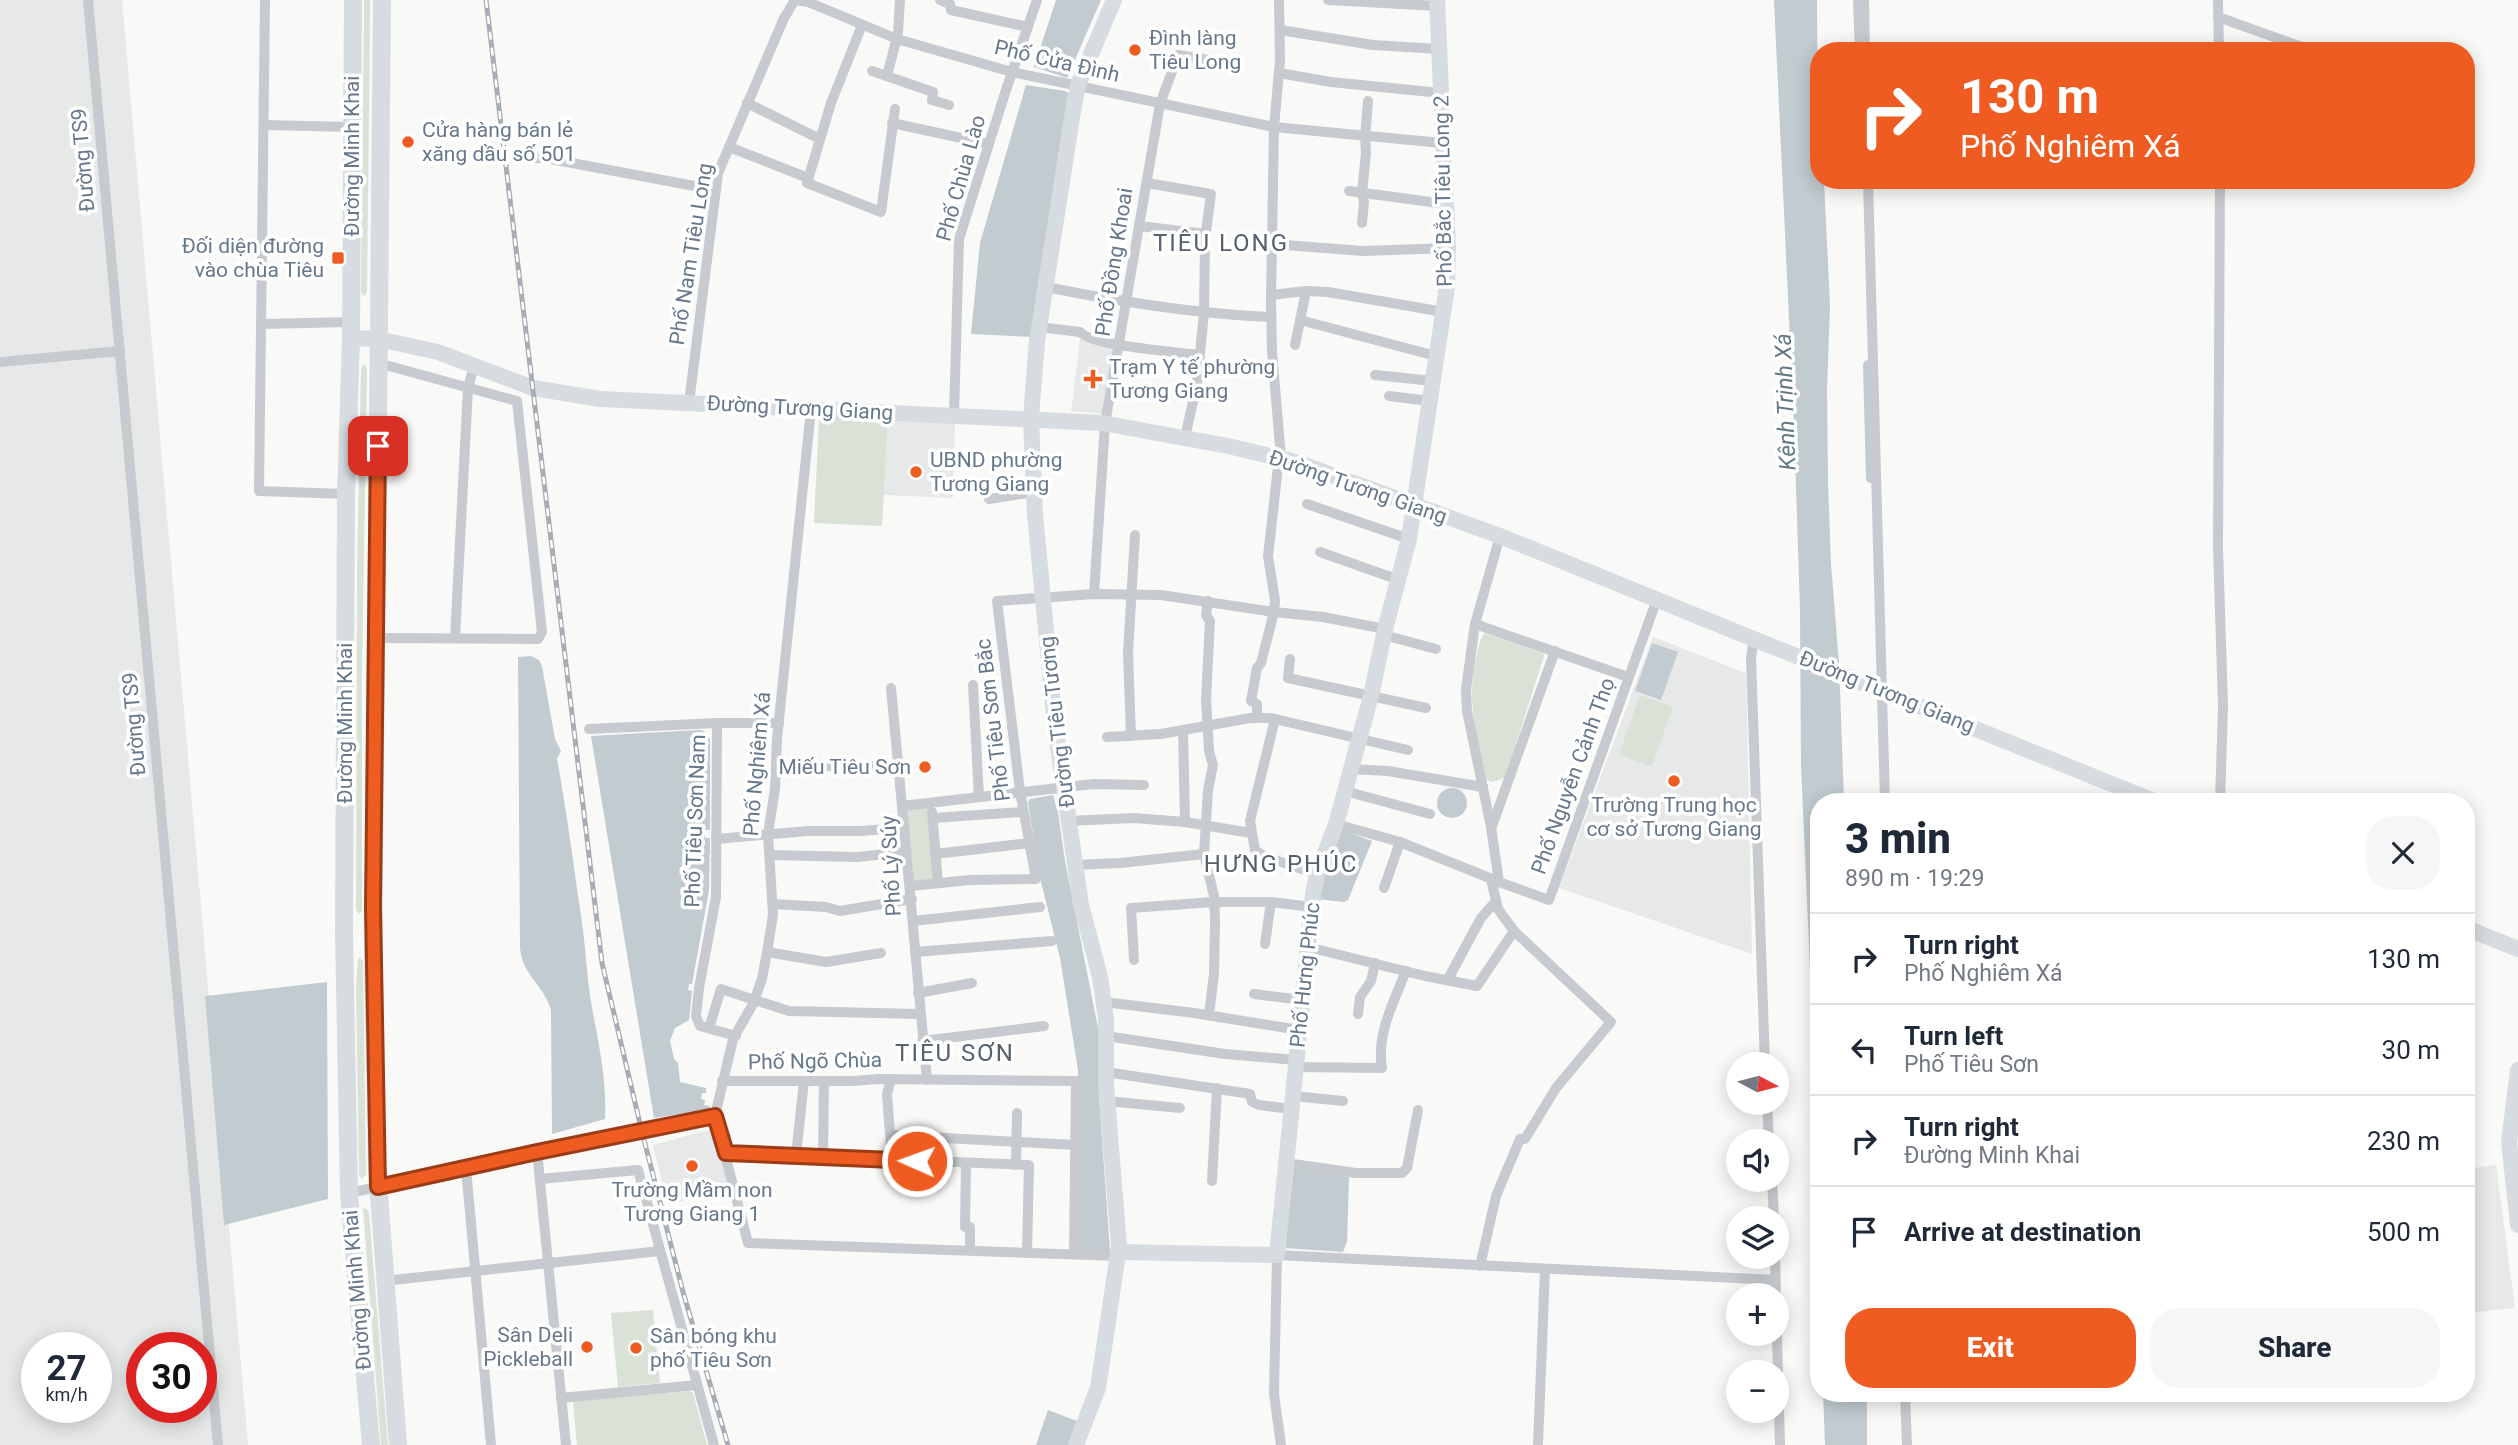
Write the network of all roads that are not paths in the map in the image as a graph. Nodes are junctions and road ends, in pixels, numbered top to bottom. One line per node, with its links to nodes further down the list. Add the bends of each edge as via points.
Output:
1 (88, 0): 73 (street, Đường TS9)
2 (265, 0): 37 (street)
3 (353, 0): 38 (main road, Đường Minh Khai)
4 (382, 0): 70 (main road, Đường Minh Khai)
5 (795, 0): 16 (street, Phố Cửa Đình); 32 (street, Phố Nam Tiêu Long)
6 (900, 0): 19 (street)
7 (940, 0): 17 (street, via 950,4 951,10)
8 (1037, 0): 17 (street, Phố Chùa Lào)
9 (1114, 0): 29 (street, Đường Tiêu Tương)
10 (1279, 0): 18 (street)
11 (1328, 0): 14 (street)
12 (1864, 0): 20 (street)
13 (2218, 0): 15 (street)
14 (1437, 3): 23 (street, Phố Bắc Tiêu Long 2)
15 (2218, 18): 21 (street); 22 (street)
16 (862, 25): 19 (street, Phố Cửa Đình); 41 (street)
17 (1028, 27): 26 (street, Phố Chùa Lào)
18 (1280, 30): 23 (street, via 1373,45); 27 (street)
19 (897, 38): 26 (street, Phố Cửa Đình); 28 (street)
20 (1865, 42)
21 (2219, 42)
22 (2287, 42)
23 (1439, 48): 30 (street, Phố Bắc Tiêu Long 2)
24 (1238, 65): 33 (street, Phố Đồng Khoai, via 1178,55)
25 (872, 71): 28 (street)
26 (1012, 72): 29 (street, Phố Cửa Đình); 43 (street, Phố Chùa Lào)
27 (1279, 73): 30 (street); 39 (street)
28 (887, 76): 34 (street, via 933,92 932,100)
29 (1078, 85): 33 (street, Phố Cửa Đình); 59 (street, Đường Tiêu Tương)
30 (1441, 93): 42 (street, Phố Bắc Tiêu Long 2)
31 (1368, 101): 40 (street)
32 (747, 103): 41 (street); 44 (street, Phố Nam Tiêu Long)
33 (1160, 104): 39 (street, Phố Cửa Đình); 47 (street, Phố Đồng Khoai)
34 (949, 105)
35 (895, 108): 36 (street)
36 (892, 123): 43 (street); 46 (street, via 881,212 807,183)
37 (265, 125): 38 (street); 67 (street)
38 (352, 127): 69 (main road, Đường Minh Khai)
39 (1274, 127): 40 (street, Phố Cửa Đình); 57 (street)
40 (1365, 137): 42 (street, Phố Cửa Đình); 52 (street)
41 (820, 139): 46 (street)
42 (1442, 143): 53 (street, Phố Bắc Tiêu Long 2)
43 (989, 144): 86 (street, Phố Chùa Lào, via 960,239)
44 (729, 147): 46 (street); 50 (street, Phố Nam Tiêu Long)
45 (536, 158): 50 (street)
46 (808, 178)
47 (1146, 183): 55 (street, Phố Đồng Khoai); 56 (street, via 1212,194)
48 (1868, 189): 118 (street)
49 (2220, 189): 142 (street)
50 (716, 190): 84 (street, Phố Nam Tiêu Long)
51 (1349, 191): 52 (street)
52 (1362, 193): 53 (street); 54 (street)
53 (1446, 204): 58 (street, Phố Bắc Tiêu Long 2)
54 (1362, 223)
55 (1139, 226): 56 (street); 62 (street, Phố Đồng Khoai)
56 (1206, 234): 64 (street)
57 (1272, 244): 58 (street, via 1363,251); 61 (street)
58 (1448, 248): 63 (street, Phố Bắc Tiêu Long 2)
59 (1046, 287): 62 (street); 68 (street, Đường Tiêu Tương)
60 (1306, 291): 61 (street); 63 (street); 66 (street)
61 (1271, 295): 65 (street)
62 (1127, 303): 64 (street); 71 (street, Phố Đồng Khoai)
63 (1444, 312): 75 (street, Phố Bắc Tiêu Long 2)
64 (1204, 313): 65 (street); 74 (street)
65 (1271, 317): 90 (street)
66 (1300, 320): 72 (street); 75 (street)
67 (262, 324): 69 (street); 92 (street, via 258,491)
68 (1039, 327): 71 (street, via 1080,332 1086,338); 87 (street, Đường Tiêu Tương)
69 (351, 330): 70 (street, Đường Tương Giang); 92 (main road, Đường Minh Khai)
70 (378, 339): 77 (main road, Đường Minh Khai); 78 (street, Đường Tương Giang, via 438,352)
71 (1120, 344): 74 (street); 88 (street, Phố Đồng Khoai)
72 (1295, 345)
73 (120, 351): 76 (street); 262 (street, Đường TS9)
74 (1199, 355): 89 (street)
75 (1436, 356): 80 (street, Phố Bắc Tiêu Long 2)
76 (0, 362)
77 (378, 363): 81 (street); 109 (main road, Đường Minh Khai)
78 (474, 366): 81 (street); 84 (street, Đường Tương Giang, via 533,388 601,399)
79 (1375, 375): 80 (street)
80 (1433, 381): 83 (street, Phố Bắc Tiêu Long 2)
81 (468, 388): 110 (street); 110 (street, via 517,401 542,632 538,639)
82 (1389, 396): 83 (street)
83 (1430, 401): 95 (street, Phố Bắc Tiêu Long 2)
84 (689, 403): 85 (street, Đường Tương Giang)
85 (811, 409): 86 (street, Đường Tương Giang); 124 (street, Phố Nghiêm Xá)
86 (954, 415): 87 (street, Đường Tương Giang)
87 (1031, 418): 88 (street, Đường Tương Giang); 91 (street, Đường Tiêu Tương)
88 (1105, 424): 89 (street, Đường Tương Giang); 101 (street, Phố Đồng Khoai)
89 (1185, 438): 90 (street, Đường Tương Giang)
90 (1280, 458): 95 (street, Đường Tương Giang); 106 (street, via 1268,556)
91 (1034, 492): 93 (street); 103 (street, Đường Tiêu Tương)
92 (346, 494): 180 (main road, Đường Minh Khai)
93 (989, 499)
94 (1307, 504): 98 (street)
95 (1416, 507): 97 (street, Đường Tương Giang); 98 (street, Phố Hưng Phúc)
96 (1135, 535): 102 (street)
97 (1500, 536): 104 (street, Đường Tương Giang); 107 (street, Phố Nguyễn Cảnh Thọ)
98 (1409, 539): 100 (street, Phố Hưng Phúc)
99 (1320, 552): 100 (street)
100 (1399, 580): 108 (street, Phố Hưng Phúc)
101 (1094, 594): 102 (street); 103 (street)
102 (1130, 594): 105 (street); 128 (street)
103 (1043, 597): 137 (street, Đường Tiêu Tương); 139 (street, Phố Tiêu Sơn Bắc, via 998,601)
104 (1657, 599): 111 (street, Đường Tương Giang); 115 (street, Phố Nguyễn Cảnh Thọ)
105 (1208, 601): 106 (street); 125 (street)
106 (1273, 612): 108 (street, via 1323,617); 121 (street, via 1251,701 1257,704)
107 (1475, 624): 113 (street); 136 (street, Phố Nguyễn Cảnh Thọ, via 1466,711)
108 (1384, 632): 112 (street); 119 (street, Phố Hưng Phúc)
109 (376, 638): 110 (street); 181 (main road, Đường Minh Khai)
110 (455, 638)
111 (1754, 638): 118 (street, Đường Tương Giang); 208 (street)
112 (1436, 649)
113 (1555, 651): 115 (street); 153 (street)
114 (1290, 659): 119 (street, via 1288,678)
115 (1628, 677): 166 (street, Phố Nguyễn Cảnh Thọ, via 1549,900)
116 (973, 685): 143 (street)
117 (891, 688): 133 (street)
118 (1881, 690): 140 (street); 141 (street, Đường Tương Giang)
119 (1371, 696): 120 (street); 130 (street, Phố Hưng Phúc)
120 (1426, 708)
121 (1256, 718): 122 (street); 125 (street)
122 (1275, 719): 130 (street); 155 (street)
123 (717, 723): 124 (street, Phố Tiêu Sơn Nam); 126 (street); 157 (street, Phố Tiêu Sơn Nam)
124 (779, 723): 132 (street, Phố Nghiêm Xá)
125 (1207, 726): 127 (street); 152 (street, via 1213,765)
126 (589, 729)
127 (1183, 730): 128 (street); 150 (street)
128 (1131, 736): 129 (street)
129 (1107, 737)
130 (1360, 738): 131 (street); 134 (street, Phố Hưng Phúc)
131 (1408, 750)
132 (776, 766): 133 (street); 156 (street, Phố Nghiêm Xá)
133 (899, 766): 145 (street)
134 (1351, 769): 136 (street); 138 (street, Phố Hưng Phúc)
135 (1144, 785): 137 (street, Phố Lý Súy, via 1101,783)
136 (1483, 787): 153 (street, Phố Nguyễn Cảnh Thọ)
137 (1063, 789): 139 (street, Phố Lý Súy); 149 (street, Đường Tiêu Tương)
138 (1345, 790): 147 (street, via 1401,800); 151 (street, Phố Hưng Phúc)
139 (1020, 792): 143 (street, Phố Lý Súy); 146 (street, Phố Tiêu Sơn Bắc)
140 (1885, 793)
141 (2134, 793)
142 (2220, 793)
143 (979, 797): 144 (street, Phố Lý Súy)
144 (932, 802): 145 (street, Phố Lý Súy); 148 (street)
145 (902, 806): 154 (street, Phố Lý Súy)
146 (1023, 812): 148 (street); 159 (street, Phố Tiêu Sơn Bắc)
147 (1430, 814)
148 (933, 818): 161 (street)
149 (1068, 821): 150 (street, via 1133,818); 164 (street, Đường Tiêu Tương)
150 (1185, 822): 152 (street)
151 (1336, 824): 158 (street); 165 (street, Phố Hưng Phúc)
152 (1205, 825): 155 (street); 162 (street)
153 (1491, 827): 166 (street, Phố Nguyễn Cảnh Thọ)
154 (905, 828): 156 (street); 160 (street, Phố Lý Súy)
155 (1251, 833): 165 (street, via 1255,850 1263,856)
156 (768, 834): 157 (street); 163 (street, Phố Nghiêm Xá)
157 (716, 839): 203 (street, Phố Tiêu Sơn Nam, via 716,897 696,1013 698,1025)
158 (1400, 842): 166 (street); 169 (street)
159 (1030, 843): 161 (street); 167 (street, Phố Tiêu Sơn Bắc, via 1036,879)
160 (907, 852): 163 (street, via 858,857); 168 (street, Phố Lý Súy)
161 (935, 854): 167 (street)
162 (1204, 854): 164 (street); 173 (street)
163 (770, 855): 174 (street, Phố Nghiêm Xá)
164 (1075, 865): 198 (street, Đường Tiêu Tương)
165 (1317, 874): 175 (street, Phố Hưng Phúc)
166 (1495, 880): 172 (street)
167 (937, 883): 168 (street)
168 (911, 886): 170 (street, Phố Lý Súy)
169 (1384, 888)
170 (912, 899): 174 (street, via 840,911); 177 (street, Phố Lý Súy)
171 (1271, 901): 173 (street); 175 (street); 183 (street)
172 (1496, 901): 178 (street); 192 (street, via 1481,918)
173 (1214, 902): 189 (street, via 1131,908); 201 (street)
174 (773, 904): 186 (street, Phố Nghiêm Xá)
175 (1312, 906): 184 (street, Phố Hưng Phúc)
176 (1040, 907): 177 (street)
177 (913, 921): 187 (street, Phố Lý Súy)
178 (1514, 931): 192 (street, via 1477,986); 251 (street, via 1611,1023 1556,1088 1525,1139 1520,1139 1496,1196)
179 (2475, 932): 185 (street)
180 (344, 933): 181 (main road); 242 (main road, Đường Minh Khai)
181 (373, 933): 241 (main road, Đường Minh Khai)
182 (1052, 941): 187 (street)
183 (1265, 944)
184 (1308, 947): 190 (street); 197 (street, Phố Hưng Phúc)
185 (2518, 949)
186 (767, 952): 188 (street, via 826,962); 196 (street, Phố Nghiêm Xá)
187 (915, 952): 194 (street, Phố Lý Súy)
188 (881, 953)
189 (1134, 960)
190 (1375, 963): 191 (street); 200 (street)
191 (1406, 971): 192 (street); 209 (street, via 1382,1039 1382,1068)
192 (1448, 979)
193 (972, 983): 194 (street)
194 (918, 993): 199 (street, Phố Lý Súy)
195 (1254, 994): 197 (street)
196 (755, 998): 199 (street, via 789,1011); 203 (street, via 721,989); 205 (street, Phố Nghiêm Xá)
197 (1302, 1000): 204 (street, Phố Hưng Phúc)
198 (1104, 1002): 201 (street); 206 (street, Đường Tiêu Tương)
199 (920, 1014): 207 (street, Phố Lý Súy)
200 (1358, 1014)
201 (1209, 1015): 204 (street)
202 (1044, 1026): 207 (street)
203 (709, 1028): 205 (street)
204 (1299, 1030): 209 (street, Phố Hưng Phúc)
205 (736, 1036): 214 (street, Phố Nghiêm Xá)
206 (1106, 1036): 209 (street); 211 (street, Đường Tiêu Tương)
207 (922, 1041): 213 (street, Phố Lý Súy)
208 (1765, 1052)
209 (1296, 1063): 221 (street, Phố Hưng Phúc)
210 (2518, 1070): 218 (street)
211 (1106, 1072): 217 (street); 219 (street, Đường Tiêu Tương)
212 (891, 1079): 213 (street, Phố Ngõ Chùa); 216 (street, Phố Ngõ Chùa); 226 (street, via 887,1094)
213 (926, 1080): 229 (street, Phố Ngõ Chùa, via 1076,1081)
214 (722, 1081): 215 (street, Phố Ngõ Chùa); 225 (street, Phố Nghiêm Xá)
215 (804, 1081): 216 (street, Phố Ngõ Chùa); 232 (street)
216 (824, 1081): 233 (street)
217 (1217, 1088): 221 (street, via 1250,1094 1252,1102 1259,1105); 240 (street)
218 (2516, 1094): 228 (street)
219 (1107, 1101): 222 (street); 248 (street, Đường Tiêu Tương)
220 (1343, 1101): 221 (street)
221 (1292, 1103): 236 (street, Phố Hưng Phúc)
222 (1180, 1108)
223 (1418, 1110): 236 (street, via 1407,1168 1402,1173 1356,1173)
224 (1017, 1114): 227 (street)
225 (715, 1116): 230 (street); 231 (street, Phố Nghiêm Xá)
226 (891, 1135): 227 (street); 234 (street)
227 (1017, 1142): 229 (street); 237 (street)
228 (2514, 1142): 243 (street)
229 (1074, 1145): 247 (street)
230 (537, 1152): 238 (street); 239 (street)
231 (726, 1153): 232 (street); 244 (street, Phố Nghiêm Xá, via 748,1243)
232 (796, 1156): 233 (street)
233 (823, 1158): 234 (street)
234 (892, 1160): 235 (street)
235 (966, 1163): 237 (street); 244 (street, via 965,1227 970,1227)
236 (1286, 1163): 249 (street, Phố Hưng Phúc)
237 (1016, 1165): 246 (street, via 1029,1165)
238 (466, 1168): 241 (street); 254 (street)
239 (540, 1179): 245 (street, via 638,1170); 250 (street)
240 (1212, 1181)
241 (378, 1187): 242 (street); 256 (main road, Đường Minh Khai)
242 (349, 1193): 263 (main road, Đường Minh Khai)
243 (2518, 1225)
244 (970, 1250): 246 (street, Phố Nghiêm Xá)
245 (660, 1251): 250 (street); 259 (street)
246 (1027, 1252): 247 (street, Phố Nghiêm Xá)
247 (1074, 1254): 248 (street, Phố Nghiêm Xá)
248 (1118, 1254): 249 (street); 268 (street, Đường Tiêu Tương, via 1098,1388)
249 (1277, 1255): 251 (street); 269 (street, via 1273,1394)
250 (548, 1263): 254 (street); 260 (street)
251 (1480, 1266): 252 (street)
252 (1545, 1269): 255 (street); 270 (street)
253 (1775, 1269): 255 (street)
254 (475, 1271): 256 (street); 265 (street)
255 (1775, 1280): 257 (street)
256 (384, 1281): 264 (main road, Đường Minh Khai)
257 (1775, 1283)
258 (1777, 1346): 271 (street)
259 (697, 1385): 260 (street); 267 (street)
260 (561, 1398): 266 (street)
261 (1905, 1402): 272 (street)
262 (218, 1445)
263 (372, 1445)
264 (398, 1445)
265 (491, 1445)
266 (566, 1445)
267 (714, 1445)
268 (1076, 1445)
269 (1281, 1445)
270 (1538, 1445)
271 (1780, 1445)
272 (1907, 1445)

